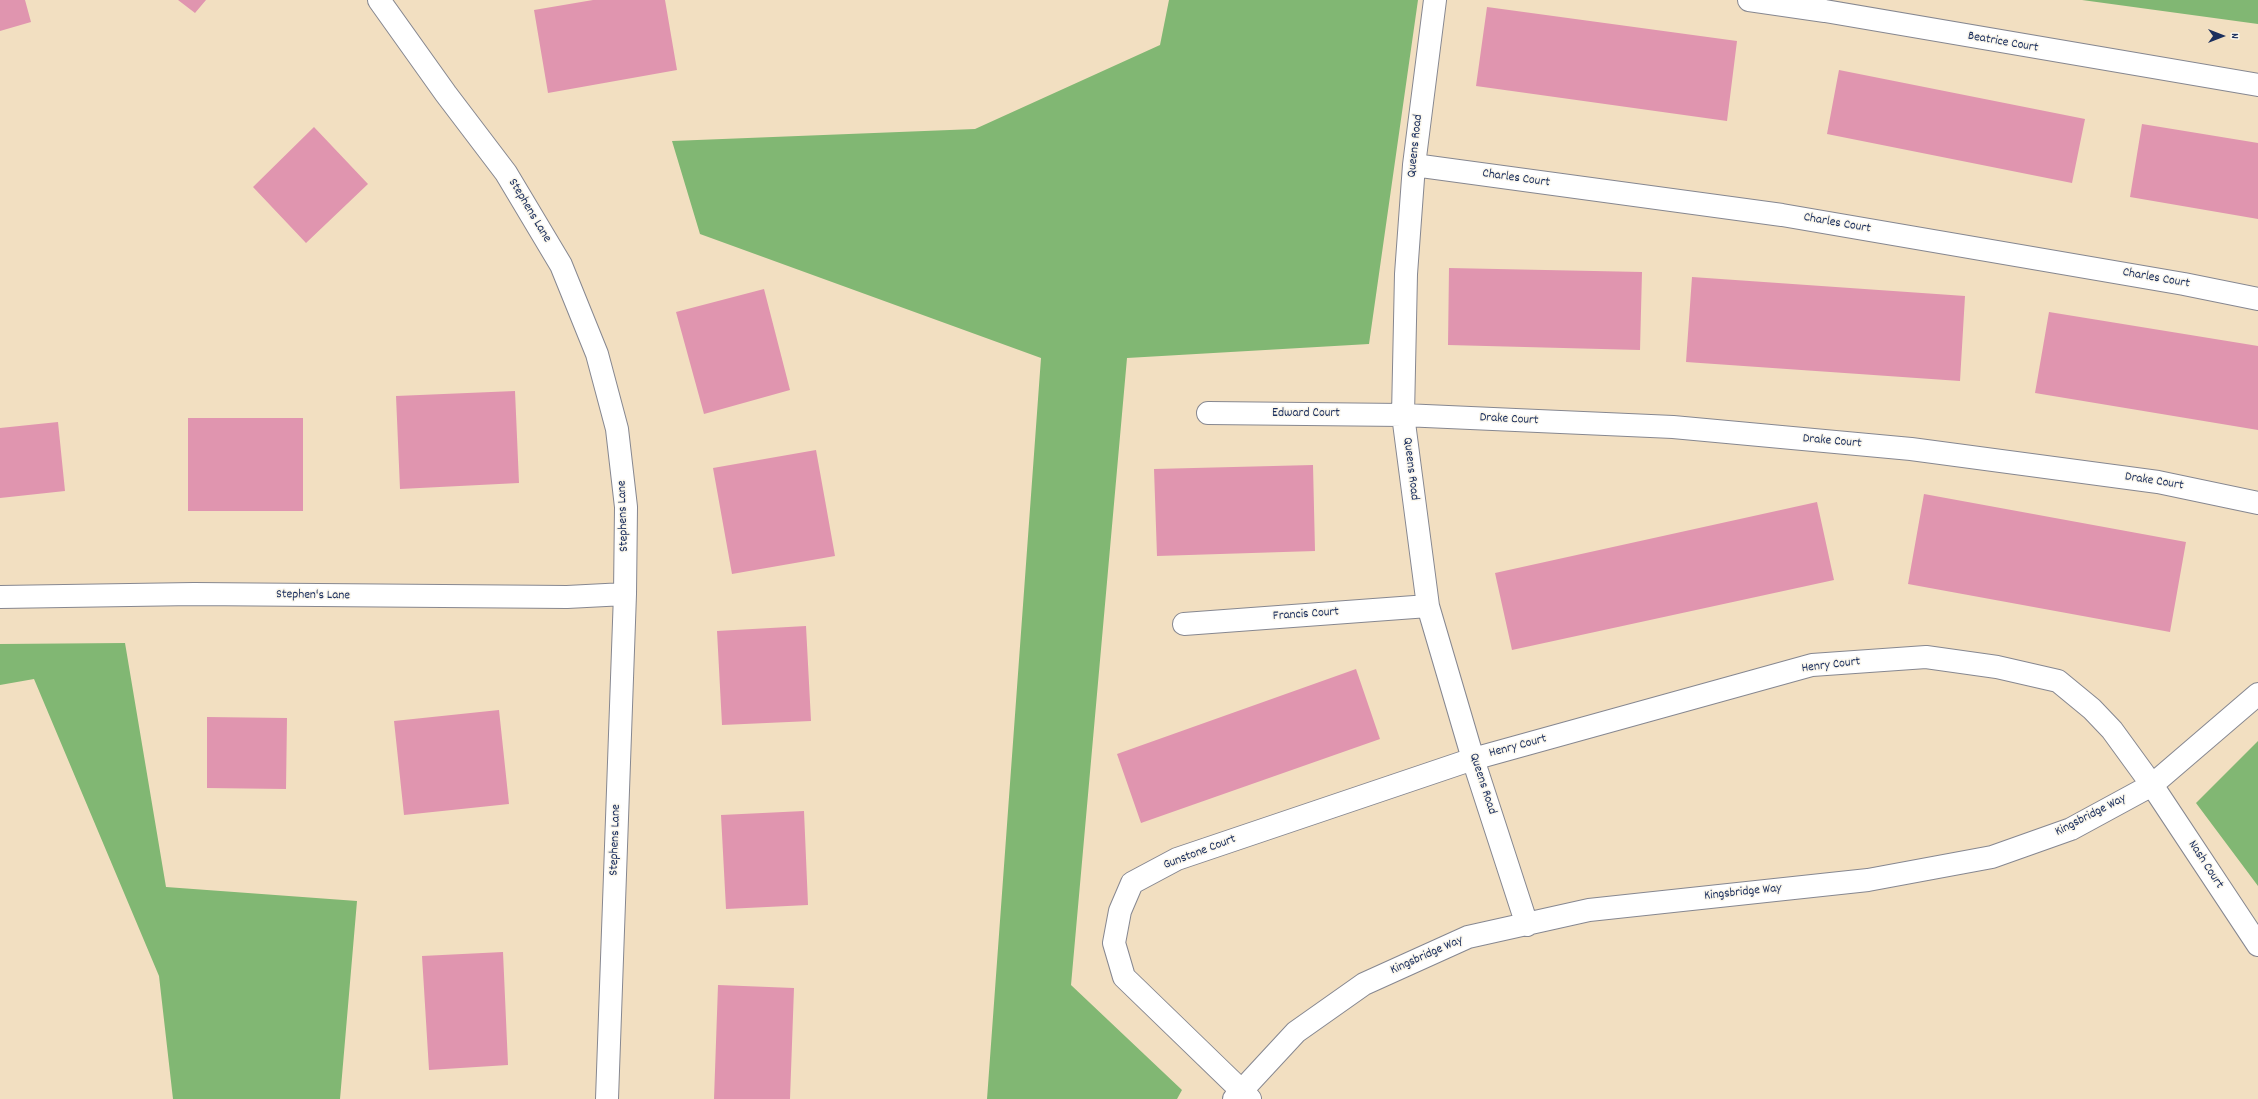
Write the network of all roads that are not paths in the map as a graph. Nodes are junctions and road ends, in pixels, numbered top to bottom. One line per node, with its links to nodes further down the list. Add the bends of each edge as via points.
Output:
1 (379, 0): 10 (street, Stephens Lane, via 506,173 561,265 597,354 617,429 626,507)
2 (1435, 0): 5 (street, Queens Road)
3 (1749, 0): 4 (street, Beatrice Court)
4 (2258, 86)
5 (1414, 165): 6 (street, Charles Court, via 1782,214 2177,282); 8 (street, Queens Road, via 1406,274)
6 (2258, 299)
7 (1208, 413): 8 (street, Edward Court)
8 (1403, 415): 9 (street, Drake Court, via 1673,427 1911,449 2158,482); 12 (street, Queens Road)
9 (2258, 503)
10 (625, 594): 11 (street, Stephen's Lane, via 567,597 194,594); 20 (street, Stephens Lane)
11 (0, 597)
12 (1428, 606): 13 (street, Francis Court); 15 (street, Queens Road)
13 (1184, 624)
14 (2258, 694): 16 (street, Kingsbridge Way)
15 (1473, 759): 16 (street, Henry Court, via 1812,665 1926,658 1998,667 2058,681 2092,709 2112,730); 17 (street, Queens Road); 19 (street, Gunstone Court, via 1177,859 1132,883 1120,911 1114,943 1124,977)
16 (2152, 785): 17 (street, Kingsbridge Way, via 2071,829 1992,857 1868,880 1589,910); 18 (street, Nash Court)
17 (1527, 924): 19 (street, Kingsbridge Way, via 1468,937 1364,984 1296,1032)
18 (2258, 945)
19 (1242, 1096)
20 (607, 1099)

